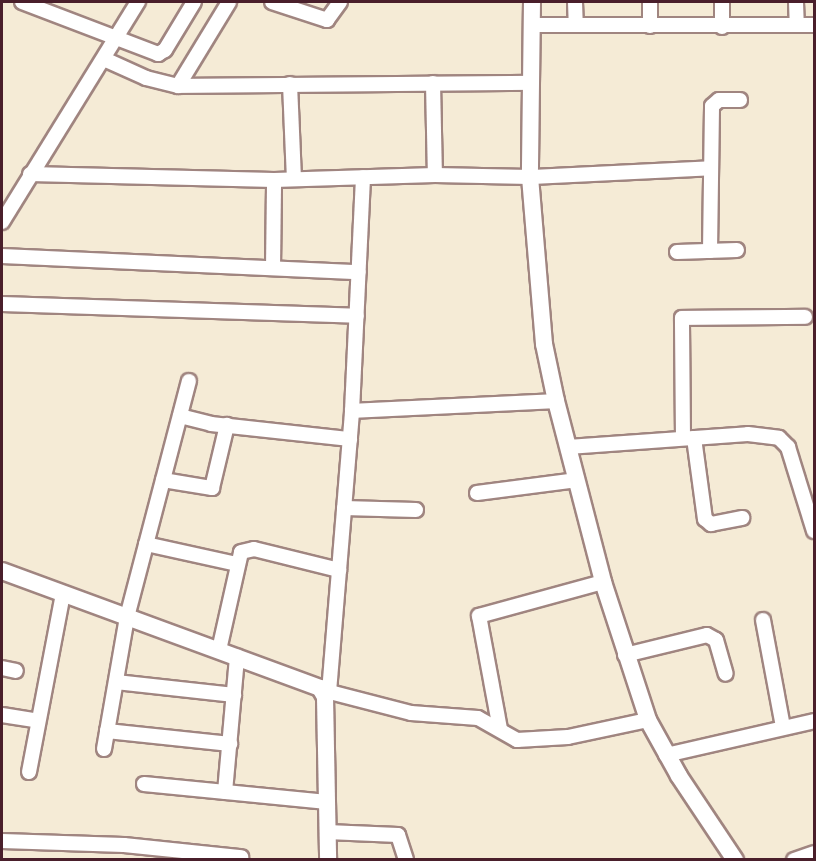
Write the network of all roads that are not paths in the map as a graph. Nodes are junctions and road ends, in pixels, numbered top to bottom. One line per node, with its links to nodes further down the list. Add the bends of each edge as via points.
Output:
1 (22, 2): 18 (street)
2 (138, 2): 18 (street)
3 (194, 2): 18 (street, via 165,50 158,54)
4 (229, 2): 23 (street)
5 (272, 2): 6 (street, via 320,20 333,16)
6 (340, 2)
7 (532, 2): 12 (street)
8 (575, 2): 13 (street)
9 (650, 2): 16 (street)
10 (722, 2): 17 (street)
11 (796, 2): 14 (street)
12 (531, 25): 13 (street); 21 (street)
13 (576, 25): 16 (street)
14 (797, 25): 15 (street); 17 (street)
15 (814, 25)
16 (650, 26): 17 (street)
17 (722, 27)
18 (117, 35): 19 (street)
19 (104, 59): 23 (street, via 146,78); 26 (street)
20 (433, 83): 21 (street); 22 (street); 27 (street)
21 (531, 83): 29 (street)
22 (290, 84): 23 (street); 30 (street)
23 (178, 86)
24 (740, 100): 25 (street, via 719,100 712,106)
25 (711, 168): 29 (street); 34 (street)
26 (30, 174): 31 (street); 32 (street)
27 (435, 175): 28 (street); 29 (street)
28 (363, 177): 30 (street); 38 (street)
29 (530, 177): 43 (street, via 544,345)
30 (294, 179): 31 (street)
31 (274, 180): 37 (street)
32 (2, 222)
33 (737, 250): 34 (street)
34 (710, 251): 35 (street)
35 (677, 252)
36 (2, 256): 37 (street)
37 (273, 268): 38 (street)
38 (359, 272): 40 (street)
39 (2, 304): 40 (street)
40 (357, 316): 44 (street)
41 (805, 317): 47 (street, via 682,318)
42 (189, 381): 45 (street)
43 (556, 401): 44 (street); 49 (street)
44 (352, 411): 48 (street)
45 (180, 416): 46 (street); 50 (street)
46 (227, 425): 48 (street); 50 (street, via 212,488)
47 (688, 438): 49 (street); 55 (street, via 705,519 711,524); 56 (street, via 756,434 779,438 788,447)
48 (350, 439): 53 (street)
49 (568, 447): 51 (street)
50 (163, 480): 57 (street)
51 (577, 480): 52 (street); 61 (street)
52 (477, 493)
53 (344, 508): 54 (street); 59 (street)
54 (416, 510)
55 (742, 518)
56 (814, 531)
57 (146, 544): 58 (street); 63 (street)
58 (237, 564): 59 (street, via 241,552 254,549); 65 (street)
59 (339, 570): 72 (street)
60 (2, 571): 62 (street)
61 (603, 582): 66 (street); 79 (street, via 479,616)
62 (63, 594): 63 (street); 76 (street)
63 (127, 617): 65 (street); 71 (street)
64 (763, 620): 78 (street)
65 (219, 650): 67 (street)
66 (625, 655): 70 (street, via 707,635 716,640); 75 (street)
67 (237, 657): 72 (street); 73 (street)
68 (2, 668): 69 (street)
69 (16, 671)
70 (726, 674)
71 (116, 682): 73 (street); 80 (street)
72 (326, 691): 79 (street, via 411,713 478,718); 87 (street)
73 (234, 695): 81 (street)
74 (2, 715): 76 (street)
75 (648, 720): 79 (street, via 568,737 517,740); 83 (street)
76 (38, 721): 84 (street)
77 (814, 721): 78 (street)
78 (783, 727): 83 (street)
79 (500, 729)
80 (107, 731): 81 (street); 82 (street)
81 (230, 744): 86 (street)
82 (104, 749)
83 (666, 755): 94 (street)
84 (29, 772)
85 (144, 784): 86 (street)
86 (225, 792): 87 (street)
87 (327, 802): 88 (street)
88 (327, 832): 92 (street); 93 (street, via 398,835)
89 (2, 841): 91 (street, via 124,845)
90 (814, 853): 95 (street)
91 (241, 856)
92 (328, 860)
93 (406, 860)
94 (735, 860)
95 (794, 860)

